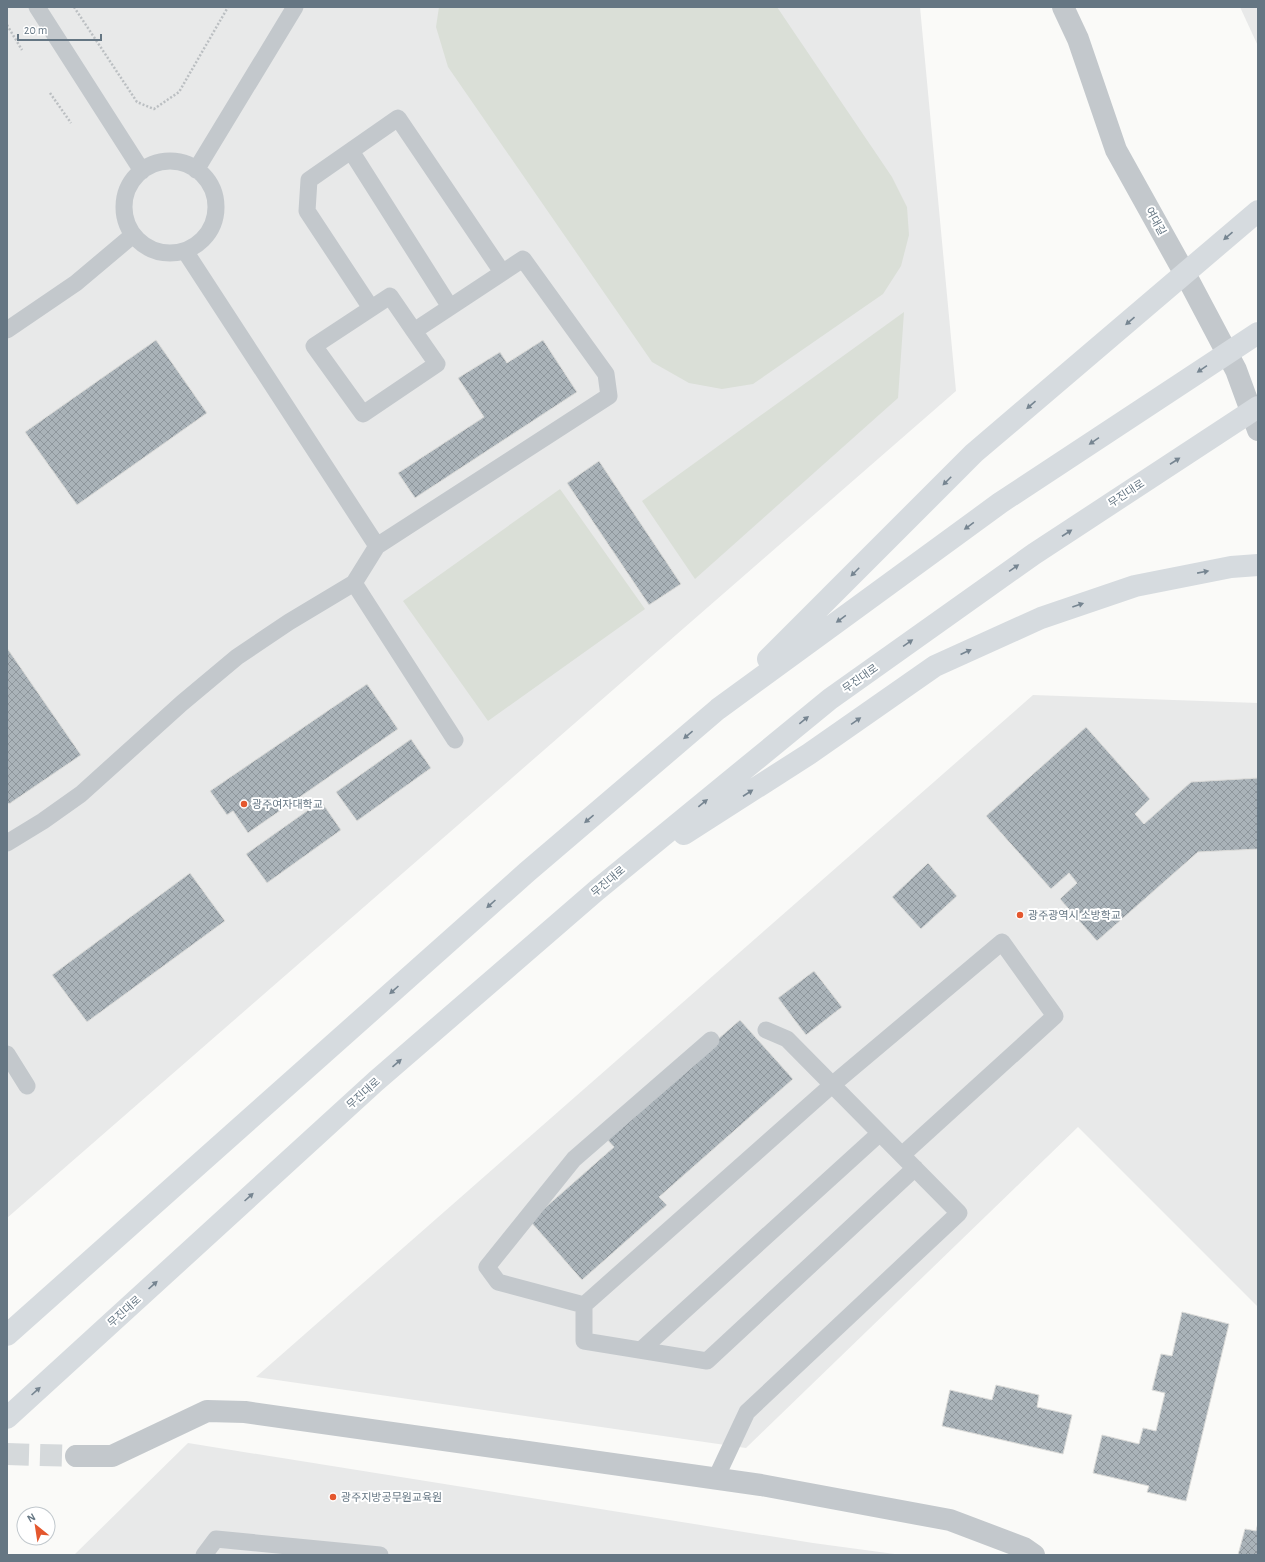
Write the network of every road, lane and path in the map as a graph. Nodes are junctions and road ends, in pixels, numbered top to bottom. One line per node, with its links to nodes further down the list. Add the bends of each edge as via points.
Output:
1 (37, 7): 12 (lane)
2 (74, 7): 3 (path, via 136,102 154,109 180,92)
3 (228, 7)
4 (295, 7): 11 (lane)
5 (1063, 7): 23 (street, 여대길, via 1078,39 1116,150 1236,370)
6 (7, 25): 7 (path)
7 (22, 50)
8 (50, 93): 9 (path)
9 (71, 124)
10 (351, 151): 16 (lane, via 398,118); 17 (lane); 18 (lane, via 309,180 307,211)
11 (196, 170): 12 (lane, via 183,163 168,162 154,164); 15 (lane, via 206,179 213,192 216,206 207,233 197,244)
12 (142, 171): 14 (lane, via 132,181 123,208 126,223)
13 (1258, 211): 27 (highway, one-way to 27, via 974,453)
14 (133, 235): 15 (lane, via 143,245 156,251); 19 (lane, via 76,283)
15 (185, 251): 24 (lane)
16 (502, 272): 17 (lane); 24 (lane, via 523,259 606,374 609,396)
17 (450, 307): 20 (lane)
18 (371, 308): 20 (lane, via 390,296); 20 (lane, via 314,346 363,414 437,364)
19 (7, 330)
20 (414, 331)
21 (1258, 333): 27 (highway, one-way to 27, via 1000,503)
22 (1258, 406): 30 (highway, 무진대로, one-way to 22, via 830,699 1034,554)
23 (1258, 430)
24 (377, 546): 26 (lane)
25 (1258, 565): 30 (highway, one-way to 25, via 809,754 935,666 1041,618 1135,586 1231,567)
26 (354, 583): 28 (lane); 29 (lane, via 289,622 238,657 182,703 81,794)
27 (718, 709): 40 (highway, one-way to 40, via 527,872)
28 (455, 740)
29 (7, 843)
30 (597, 890): 42 (highway, 무진대로, one-way to 30, via 376,1081)
31 (766, 1030): 34 (lane, via 786,1039)
32 (711, 1040): 39 (lane, via 574,1159 487,1267 498,1282)
33 (7, 1054): 35 (lane)
34 (832, 1085): 36 (lane); 37 (lane, via 1002,942 1055,1016); 39 (lane)
35 (27, 1086)
36 (880, 1133): 37 (lane); 41 (lane)
37 (902, 1155): 38 (lane)
38 (915, 1168): 41 (lane, via 707,1361); 44 (lane, via 959,1213 747,1412)
39 (584, 1305): 41 (lane, via 584,1341)
40 (10, 1331)
41 (641, 1350)
42 (7, 1418)
43 (76, 1456): 44 (street, via 112,1456 207,1411 245,1412)
44 (716, 1478): 48 (street, via 950,1520 1024,1548)
45 (346, 1554): 46 (lane, via 216,1539); 47 (lane)
46 (204, 1555)
47 (380, 1555)
48 (1034, 1555)

